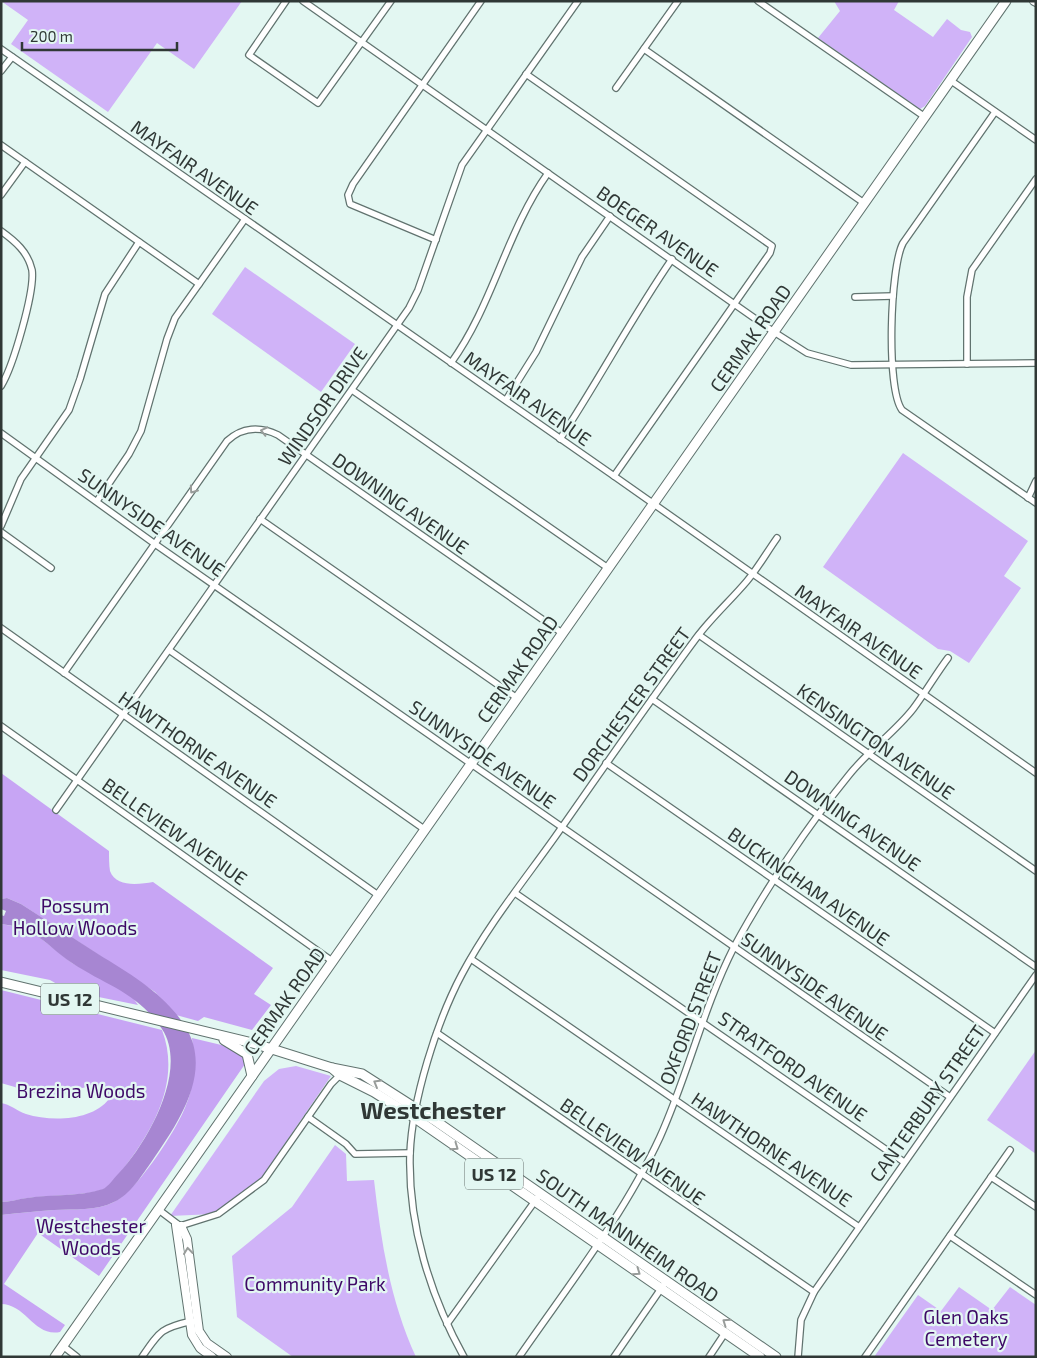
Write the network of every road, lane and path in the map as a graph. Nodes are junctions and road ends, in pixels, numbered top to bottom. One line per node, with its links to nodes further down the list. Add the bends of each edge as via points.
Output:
1 (286, 1): 9 (street, via 249,55 318,103)
2 (303, 1): 9 (street, BOEGER AVENUE)
3 (391, 1): 9 (street)
4 (482, 1): 16 (street)
5 (578, 1): 14 (street, WINDSOR DRIVE)
6 (678, 1): 10 (street)
7 (758, 1): 19 (street)
8 (1006, 1): 15 (main road, CERMAK ROAD)
9 (362, 43): 16 (street, BOEGER AVENUE)
10 (644, 48): 17 (street); 27 (street)
11 (1, 49): 12 (street, MAYFAIR AVENUE)
12 (12, 57): 13 (street); 29 (street, MAYFAIR AVENUE)
13 (1, 71)
14 (526, 74): 20 (street, WINDSOR DRIVE); 37 (street, via 772,246)
15 (950, 80): 18 (street); 19 (main road, CERMAK ROAD)
16 (422, 85): 20 (street, BOEGER AVENUE); 31 (street, via 353,184 348,200 362,210)
17 (616, 88)
18 (995, 112): 21 (street); 35 (street, via 903,243 896,257)
19 (925, 117): 27 (main road, CERMAK ROAD)
20 (487, 130): 24 (street, BOEGER AVENUE); 31 (street, WINDSOR DRIVE, via 462,165)
21 (1036, 140)
22 (1, 145): 23 (street)
23 (25, 162): 26 (street); 32 (street)
24 (548, 173): 28 (street, BOEGER AVENUE); 40 (street, via 520,217 473,330)
25 (1036, 179): 42 (street, via 972,270 967,290)
26 (1, 196)
27 (864, 203): 39 (main road, CERMAK ROAD)
28 (610, 216): 33 (street, BOEGER AVENUE); 46 (street, via 582,257 536,352)
29 (245, 219): 34 (street); 38 (street, MAYFAIR AVENUE)
30 (1, 231): 44 (street, via 26,254 32,277 12,363)
31 (436, 240): 38 (street, WINDSOR DRIVE, via 417,294)
32 (139, 242): 34 (street); 50 (street, via 105,294 71,405)
33 (672, 259): 37 (street, BOEGER AVENUE); 48 (street)
34 (199, 284): 54 (street, via 169,332 148,410 135,443)
35 (892, 296): 36 (street); 43 (street)
36 (854, 297)
37 (735, 303): 39 (street, BOEGER AVENUE); 51 (street)
38 (397, 326): 40 (street, MAYFAIR AVENUE); 45 (street, WINDSOR DRIVE)
39 (774, 332): 43 (street, BOEGER AVENUE, via 807,353 829,360 851,365); 56 (main road, CERMAK ROAD)
40 (451, 362): 46 (street, MAYFAIR AVENUE)
41 (1036, 363): 42 (street, BOEGER AVENUE)
42 (967, 364): 43 (street, BOEGER AVENUE)
43 (893, 365): 53 (street, via 894,392 902,410)
44 (1, 386)
45 (352, 390): 49 (street, WINDSOR DRIVE); 63 (street)
46 (506, 400): 48 (street, MAYFAIR AVENUE)
47 (1, 433): 50 (street, SUNNYSIDE AVENUE)
48 (560, 439): 51 (street, MAYFAIR AVENUE)
49 (306, 455): 57 (street, WINDSOR DRIVE); 61 (street, DOWNING AVENUE, one-way to 61, via 278,435 260,429 238,433 221,450); 67 (street, DOWNING AVENUE)
50 (36, 458): 54 (street, SUNNYSIDE AVENUE); 58 (street, via 15,490)
51 (614, 476): 56 (street, MAYFAIR AVENUE)
52 (1036, 481): 53 (street)
53 (1028, 498): 55 (street)
54 (96, 501): 61 (street, SUNNYSIDE AVENUE)
55 (1036, 503)
56 (653, 504): 63 (main road, CERMAK ROAD); 64 (street, MAYFAIR AVENUE)
57 (260, 520): 65 (street, WINDSOR DRIVE); 73 (street)
58 (1, 526)
59 (1, 532): 62 (street)
60 (777, 538): 64 (street, DORCHESTER STREET)
61 (155, 544): 65 (street, SUNNYSIDE AVENUE); 71 (street, DOWNING AVENUE)
62 (51, 568)
63 (608, 568): 67 (main road, CERMAK ROAD)
64 (751, 575): 68 (street, DORCHESTER STREET); 72 (street, MAYFAIR AVENUE)
65 (214, 585): 69 (street, WINDSOR DRIVE); 79 (street, SUNNYSIDE AVENUE)
66 (1, 628): 71 (street, HAWTHORNE AVENUE)
67 (562, 633): 73 (main road, CERMAK ROAD)
68 (698, 635): 74 (street, DORCHESTER STREET); 77 (street, KENSINGTON AVENUE)
69 (169, 650): 75 (street, WINDSOR DRIVE); 85 (street)
70 (948, 658): 72 (street, OXFORD STREET)
71 (64, 673): 75 (street, HAWTHORNE AVENUE)
72 (922, 693): 77 (street, OXFORD STREET, via 908,713); 80 (street, MAYFAIR AVENUE)
73 (517, 698): 79 (main road, CERMAK ROAD)
74 (652, 699): 78 (street, DORCHESTER STREET); 83 (street, DOWNING AVENUE)
75 (123, 714): 81 (street, WINDSOR DRIVE); 89 (street, HAWTHORNE AVENUE)
76 (1, 726): 81 (street, BELLEVIEW AVENUE)
77 (867, 753): 83 (street, OXFORD STREET); 86 (street, KENSINGTON AVENUE)
78 (606, 763): 84 (street, DORCHESTER STREET); 87 (street, BUCKINGHAM AVENUE)
79 (470, 764): 84 (street, SUNNYSIDE AVENUE); 85 (main road, CERMAK ROAD)
80 (1036, 773)
81 (77, 780): 82 (street, WINDSOR DRIVE); 92 (street, BELLEVIEW AVENUE)
82 (56, 810)
83 (819, 814): 87 (street, OXFORD STREET); 93 (street, DOWNING AVENUE)
84 (561, 828): 88 (street, DORCHESTER STREET); 90 (street, SUNNYSIDE AVENUE)
85 (424, 829): 89 (main road, CERMAK ROAD)
86 (1036, 870)
87 (775, 880): 90 (street, OXFORD STREET); 99 (street, BUCKINGHAM AVENUE)
88 (515, 893): 91 (street, DORCHESTER STREET); 96 (street, STRATFORD AVENUE)
89 (378, 895): 92 (main road, CERMAK ROAD)
90 (734, 948): 96 (street, OXFORD STREET); 104 (street, SUNNYSIDE AVENUE)
91 (470, 959): 98 (street, DORCHESTER STREET); 105 (street, HAWTHORNE AVENUE)
92 (332, 961): 100 (main road, CERMAK ROAD)
93 (1036, 966)
94 (1036, 975): 99 (street, CANTERBURY STREET)
95 (1, 982): 97 (main road, US 12)
96 (702, 1021): 105 (street, OXFORD STREET); 111 (street, STRATFORD AVENUE)
97 (206, 1031): 100 (main road, US 12); 102 (main road, via 247,1054)
98 (437, 1033): 106 (street, DORCHESTER STREET); 112 (street, BELLEVIEW AVENUE)
99 (995, 1033): 104 (street, CANTERBURY STREET)
100 (271, 1048): 101 (main road, SOUTH MANNHEIM ROAD / US 12); 102 (main road, CERMAK ROAD)
101 (335, 1071): 103 (street); 103 (street); 106 (main road, SOUTH MANNHEIM ROAD / US 12, one-way to 101, via 362,1074); 108 (main road, SOUTH MANNHEIM ROAD / US 12)
102 (252, 1076): 117 (main road, CERMAK ROAD)
103 (331, 1084): 107 (street)
104 (950, 1097): 111 (street, CANTERBURY STREET)
105 (674, 1101): 112 (street, OXFORD STREET, via 660,1137); 119 (street, HAWTHORNE AVENUE)
106 (417, 1109): 108 (street, DORCHESTER STREET); 114 (main road, SOUTH MANNHEIM ROAD / US 12)
107 (308, 1117): 110 (street, via 355,1154); 118 (street, via 264,1180 218,1214)
108 (416, 1119): 110 (street, DORCHESTER STREET); 115 (main road, SOUTH MANNHEIM ROAD / US 12, one-way to 115)
109 (1010, 1150): 113 (street)
110 (410, 1153): 128 (street, DORCHESTER STREET, via 413,1203 422,1251)
111 (904, 1162): 119 (street, CANTERBURY STREET)
112 (640, 1174): 120 (street, OXFORD STREET); 125 (street, BELLEVIEW AVENUE)
113 (992, 1177): 116 (street); 121 (street)
114 (540, 1194): 115 (street); 120 (main road, SOUTH MANNHEIM ROAD / US 12)
115 (534, 1202): 122 (main road, SOUTH MANNHEIM ROAD / US 12); 128 (street)
116 (1036, 1208)
117 (160, 1210): 118 (street); 130 (main road, CERMAK ROAD)
118 (178, 1225): 127 (street)
119 (859, 1227): 125 (street, CANTERBURY STREET)
120 (602, 1236): 122 (street, OXFORD STREET); 123 (main road, SOUTH MANNHEIM ROAD / US 12)
121 (950, 1236): 126 (street); 143 (street)
122 (597, 1245): 124 (main road, SOUTH MANNHEIM ROAD / US 12, one-way to 124); 137 (street, OXFORD STREET)
123 (667, 1280): 124 (street); 141 (main road, SOUTH MANNHEIM ROAD / US 12, one-way to 123)
124 (661, 1289): 129 (main road, SOUTH MANNHEIM ROAD / US 12); 138 (street)
125 (814, 1292): 142 (street, CANTERBURY STREET, via 801,1320)
126 (1036, 1296)
127 (193, 1321): 133 (street, via 171,1326 159,1333); 134 (street, via 196,1343); 135 (street, via 207,1343)
128 (447, 1324): 136 (street, DORCHESTER STREET)
129 (725, 1333): 139 (street); 140 (main road, SOUTH MANNHEIM ROAD / US 12)
130 (62, 1346): 131 (main road, CERMAK ROAD); 132 (street)
131 (55, 1357)
132 (77, 1357)
133 (142, 1357)
134 (212, 1357)
135 (227, 1357)
136 (464, 1357)
137 (519, 1357)
138 (614, 1357)
139 (709, 1357)
140 (760, 1357)
141 (776, 1357)
142 (798, 1357)
143 (865, 1357)

